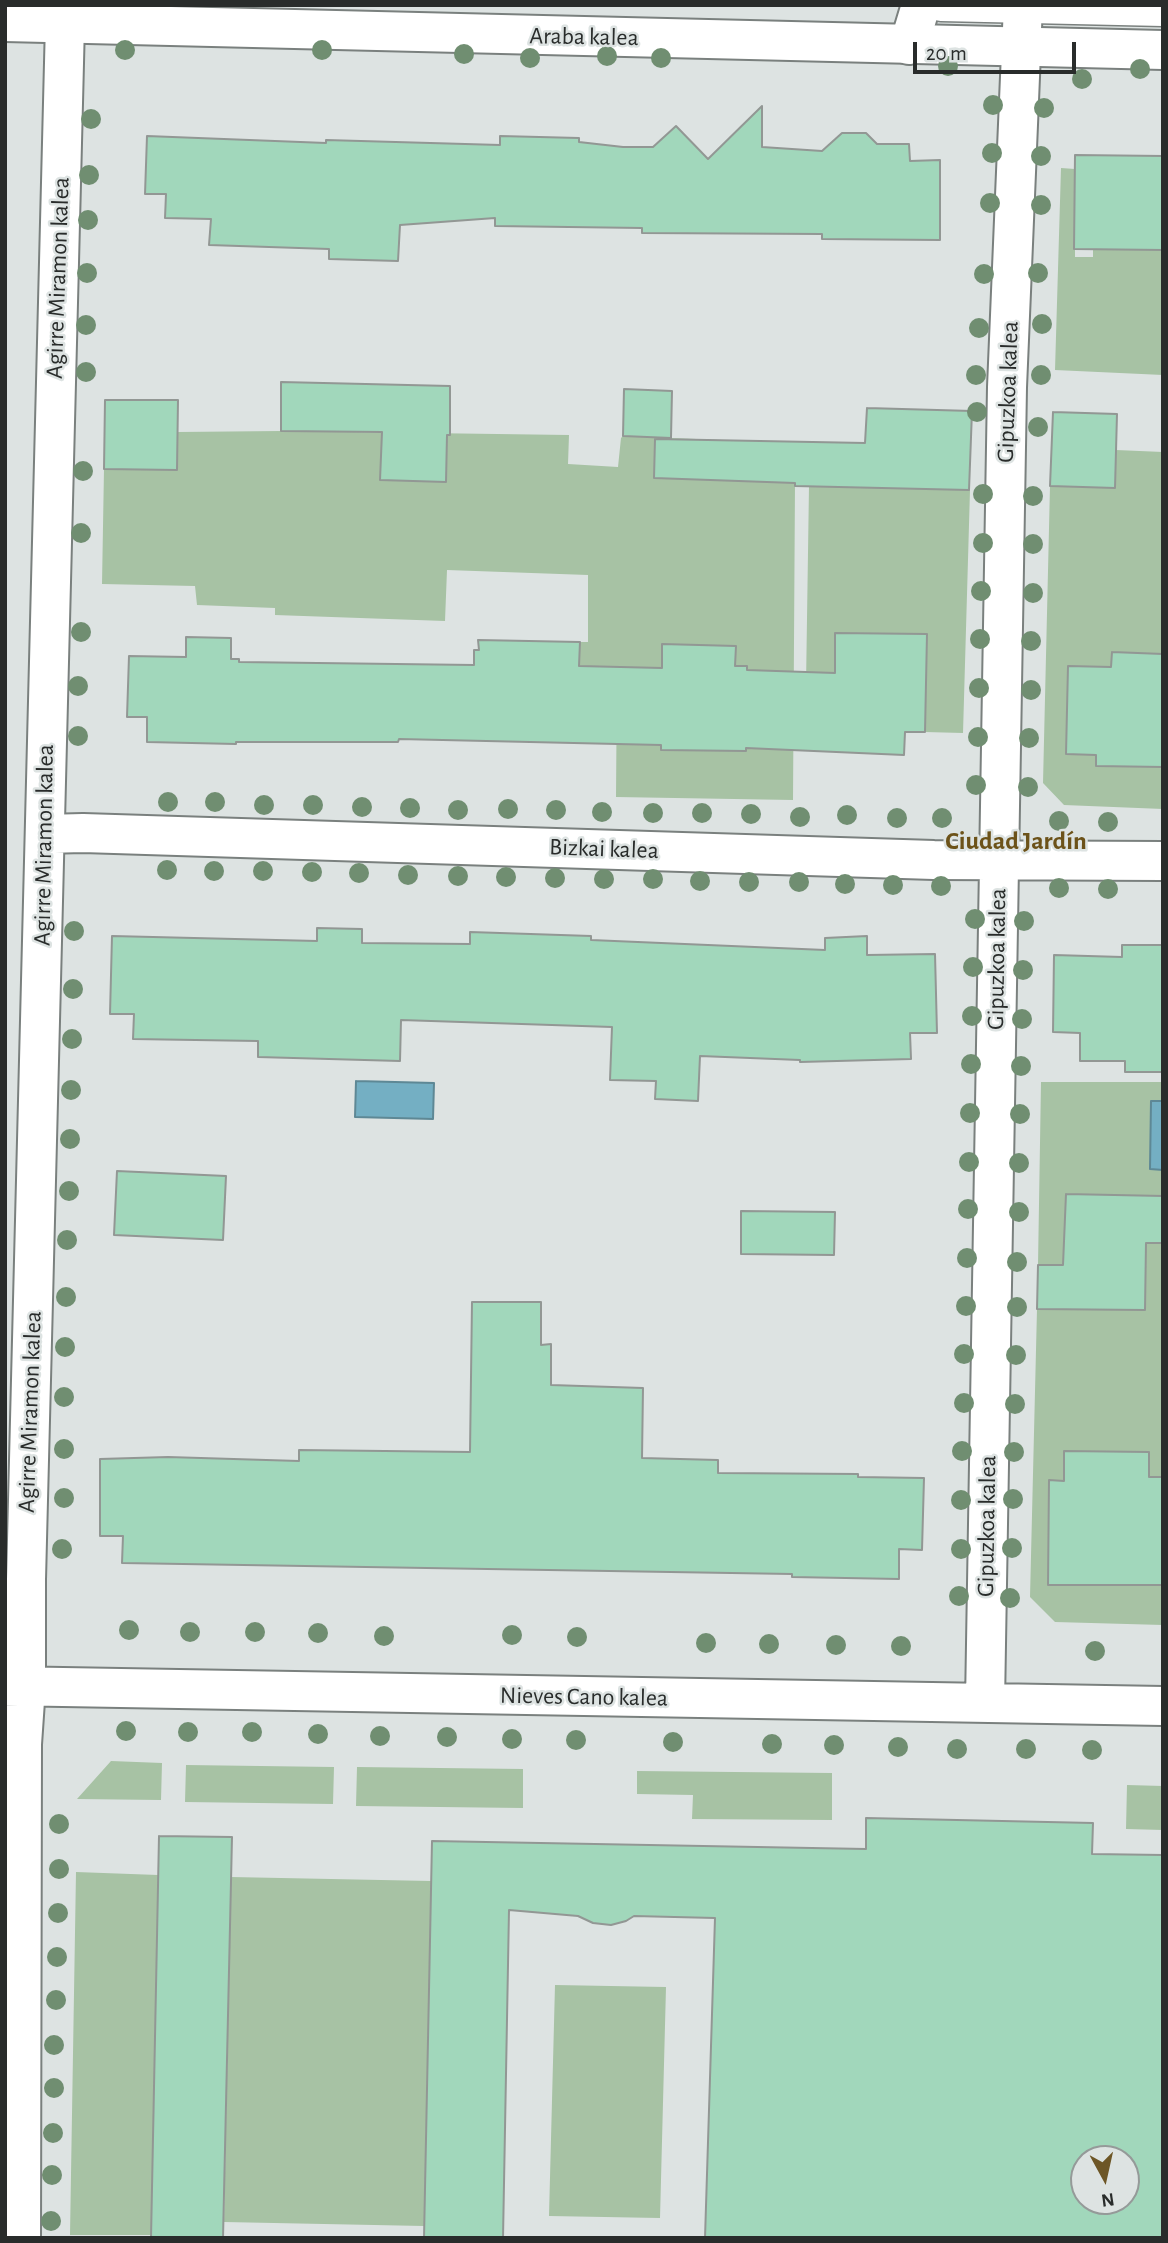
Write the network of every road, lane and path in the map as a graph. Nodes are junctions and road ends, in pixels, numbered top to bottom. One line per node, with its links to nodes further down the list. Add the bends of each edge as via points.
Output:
1 (921, 5): 7 (street)
2 (941, 5): 3 (lane)
3 (1023, 6): 4 (lane); 8 (street, Gipuzkoa kalea)
4 (1163, 10)
5 (69, 14): 6 (street, Araba kalea); 7 (street, Araba kalea); 10 (street, Agirre Miramon kalea)
6 (5, 22)
7 (909, 45): 8 (street, Araba kalea)
8 (1021, 47): 9 (street, Araba kalea); 11 (street, Gipuzkoa kalea, via 1007,387)
9 (1163, 50)
10 (45, 834): 11 (street, Bizkai kalea); 13 (street, Agirre Miramon kalea, via 26,1579)
11 (998, 860): 12 (street, Bizkai kalea); 14 (street, Gipuzkoa kalea)
12 (1163, 861)
13 (16, 1686): 14 (street, Nieves Cano kalea); 16 (street, Agirre Miramon kalea, via 22,1744)
14 (985, 1703): 15 (street, Nieves Cano kalea)
15 (1163, 1706)
16 (21, 2238)

